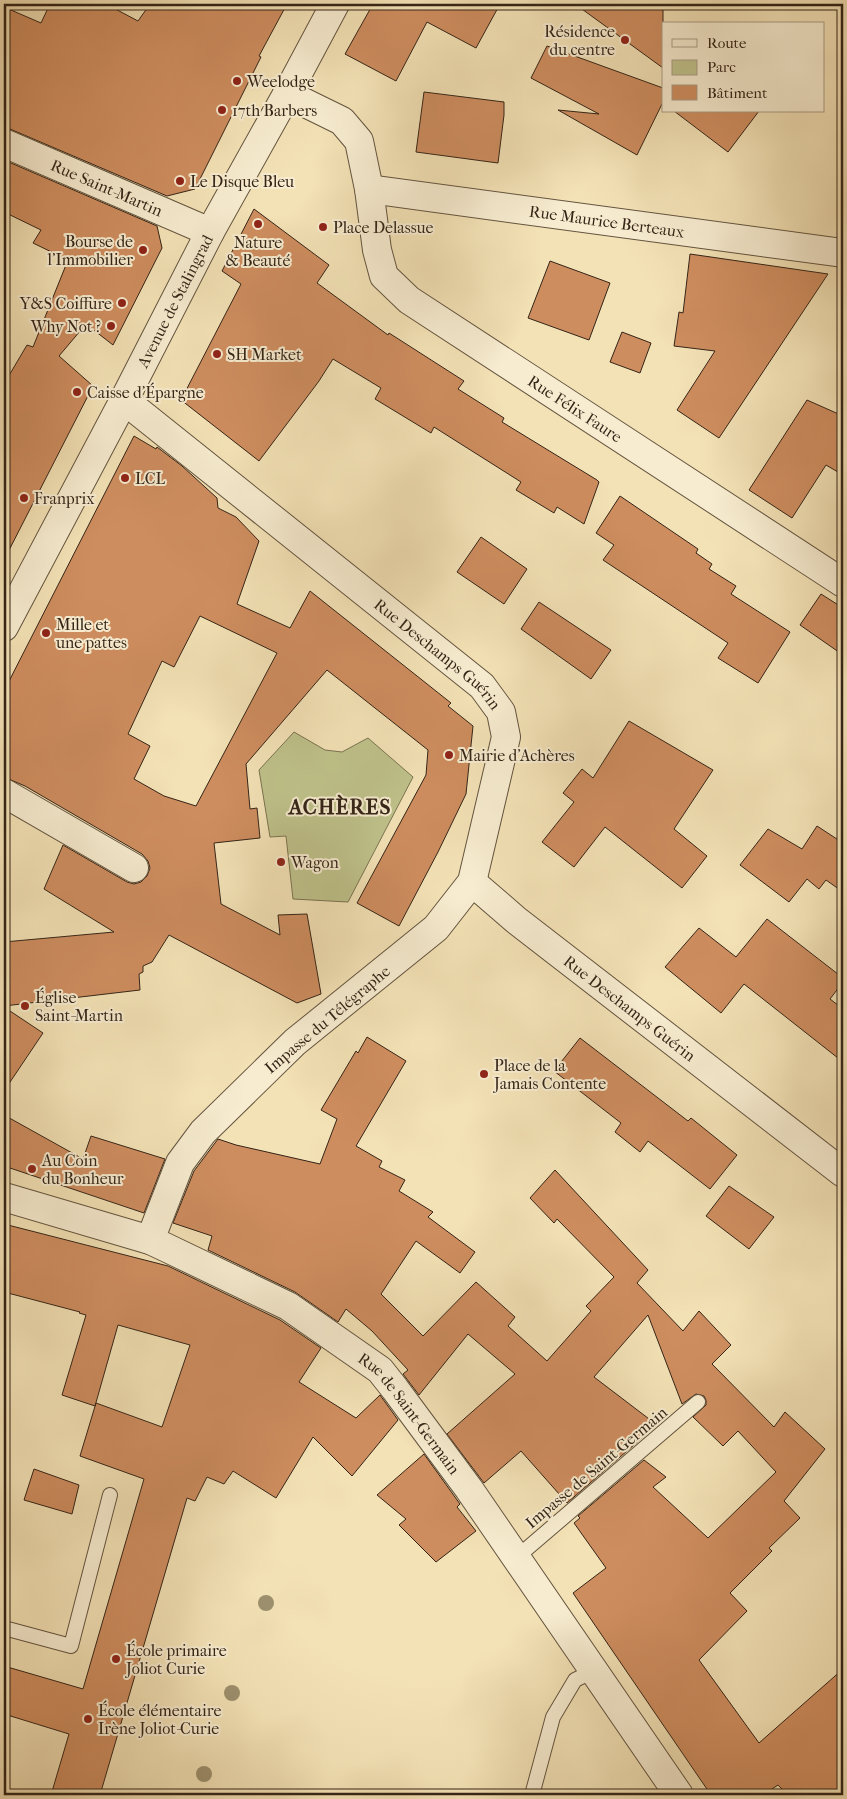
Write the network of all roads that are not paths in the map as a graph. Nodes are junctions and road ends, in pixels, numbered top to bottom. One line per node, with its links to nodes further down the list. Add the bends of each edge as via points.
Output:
1 (335, 4): 2 (street, Avenue de Stalingrad)
2 (288, 94): 4 (street, via 342,121 348,128 359,141); 5 (street, Avenue de Stalingrad)
3 (4, 143): 5 (street, Rue Saint-Martin)
4 (369, 189): 6 (street, Rue Maurice Berteaux); 8 (street, Rue Félix Faure, via 384,276 409,300)
5 (210, 232): 7 (street, Avenue de Stalingrad)
6 (843, 253)
7 (124, 400): 9 (street, Avenue de Stalingrad); 12 (street, Rue Deschamps Guérin, via 482,686 501,712 506,737)
8 (843, 583)
9 (4, 627)
10 (4, 793): 11 (street)
11 (134, 868)
12 (472, 882): 13 (street, Rue Deschamps Guérin, via 516,920); 15 (street, Impasse du Télégraphe, via 436,928 294,1042 203,1132 180,1163)
13 (843, 1173)
14 (4, 1197): 15 (street, Rue de Saint-Germain)
15 (150, 1240): 18 (street, Rue de Saint-Germain, via 288,1306 380,1370)
16 (698, 1402): 18 (lane, Impasse de Saint-Germain)
17 (110, 1495): 19 (lane, via 71,1646)
18 (516, 1558): 20 (street, Rue de Saint-Germain)
19 (4, 1628)
20 (593, 1670): 21 (lane, via 575,1680 553,1717); 22 (street, Rue de Saint-Germain)
21 (532, 1795)
22 (679, 1795)

